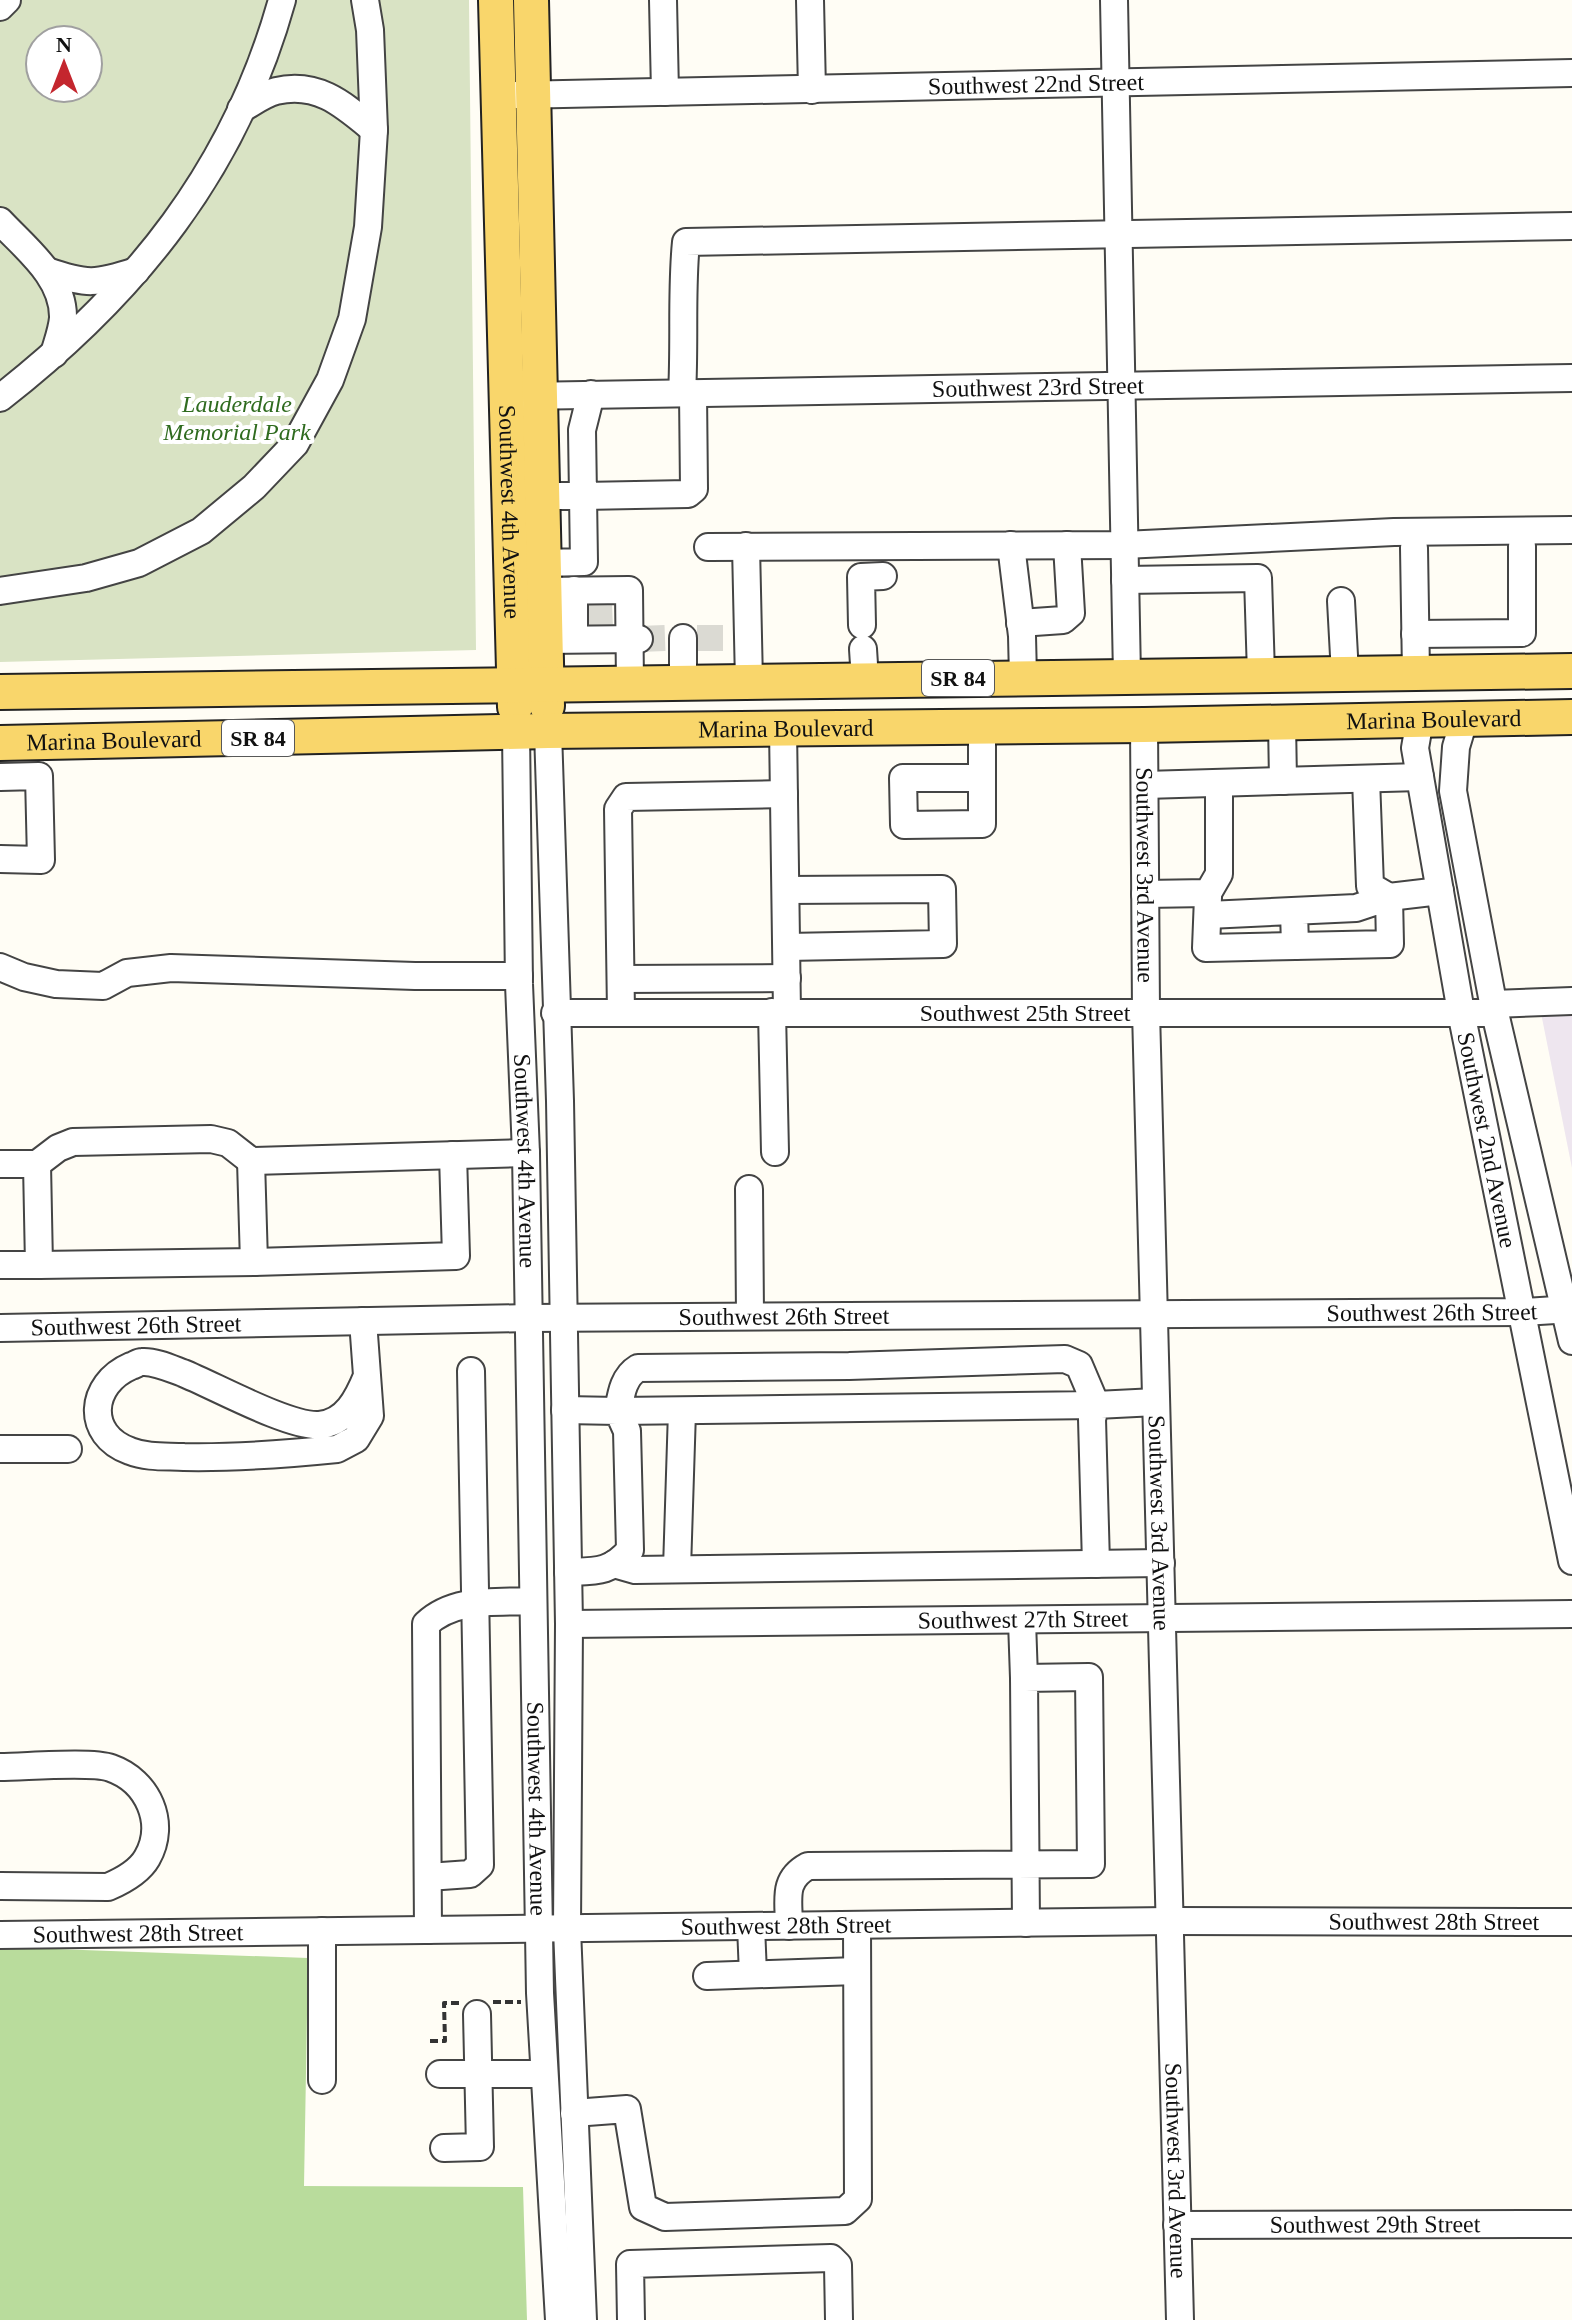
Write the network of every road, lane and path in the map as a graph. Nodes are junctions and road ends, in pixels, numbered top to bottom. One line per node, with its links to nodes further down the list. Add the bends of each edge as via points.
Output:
1 (7, 0): 9 (street)
2 (282, 0): 16 (street)
3 (365, 0): 17 (street)
4 (496, 0): 14 (main road, Southwest 4th Avenue)
5 (531, 0): 15 (main road, Southwest 4th Avenue)
6 (663, 0): 13 (street)
7 (810, 0): 12 (street)
8 (1114, 0): 11 (street)
9 (0, 7)
10 (1572, 73): 11 (street, Southwest 22nd Street)
11 (1117, 85): 12 (street, Southwest 22nd Street); 20 (street)
12 (812, 90): 13 (street, Southwest 22nd Street)
13 (665, 92): 15 (street, Southwest 22nd Street)
14 (498, 95): 15 (street, Southwest 22nd Street); 29 (main road, Southwest 4th Avenue)
15 (533, 95): 28 (main road, Southwest 4th Avenue)
16 (241, 109): 17 (street, via 274,92 304,89 338,100); 22 (street, via 208,174)
17 (374, 130): 44 (street, via 368,227 352,319 330,380 295,444 201,531 139,563 86,578)
18 (0, 221): 21 (street)
19 (1572, 226): 20 (street)
20 (1119, 234): 25 (street); 26 (street, via 686,242)
21 (47, 271): 22 (street, via 80,282); 23 (street, via 60,296 63,318)
22 (137, 271): 23 (street)
23 (54, 356): 30 (street)
24 (1572, 378): 25 (street, Southwest 23rd Street)
25 (1120, 386): 26 (street, Southwest 23rd Street); 37 (street)
26 (688, 393): 27 (street, Southwest 23rd Street); 33 (street, via 694,489 688,494)
27 (591, 394): 28 (street, Southwest 23rd Street); 31 (street)
28 (539, 395): 29 (street, Southwest 23rd Street); 32 (main road, Southwest 4th Avenue)
29 (505, 397): 60 (main road, Southwest 4th Avenue)
30 (0, 398)
31 (581, 462): 32 (street); 33 (street)
32 (541, 479): 33 (street); 46 (main road, Southwest 4th Avenue)
33 (583, 496): 46 (street, via 584,562)
34 (1572, 530): 37 (street)
35 (1011, 545): 36 (street); 38 (street); 47 (street)
36 (1067, 545): 37 (street); 47 (street, via 1071,613 1063,620)
37 (1124, 545): 43 (street)
38 (746, 546): 40 (street); 50 (street)
39 (1522, 546): 48 (street)
40 (708, 547)
41 (1414, 548): 49 (street)
42 (883, 576): 51 (street, via 861,577)
43 (1125, 580): 55 (street, via 1258,578); 58 (street)
44 (0, 591)
45 (1341, 601): 56 (street)
46 (575, 609): 50 (street); 50 (street, via 629,590); 60 (main road, Southwest 4th Avenue)
47 (1020, 623): 59 (street)
48 (1522, 633): 49 (street); 52 (street)
49 (1415, 634): 54 (street)
50 (684, 651): 51 (main road, Marina Boulevard / SR 84); 60 (main road, Marina Boulevard / SR 84)
51 (863, 651): 59 (main road, Marina Boulevard / SR 84)
52 (1523, 671): 53 (main road, Marina Boulevard / SR 84); 54 (main road, Marina Boulevard / SR 84); 64 (main road, via 1449,694)
53 (1572, 671)
54 (1416, 673): 56 (main road, Marina Boulevard / SR 84)
55 (1261, 674): 56 (main road, Marina Boulevard / SR 84); 57 (main road, Marina Boulevard / SR 84)
56 (1345, 674)
57 (1181, 675): 58 (main road, Marina Boulevard / SR 84); 66 (main road, via 1158,697)
58 (1127, 676): 59 (main road, Marina Boulevard / SR 84); 67 (main road, via 1124,691)
59 (1023, 677)
60 (530, 685): 61 (main road, Marina Boulevard / SR 84); 70 (main road, Southwest 4th Avenue)
61 (0, 692)
62 (1465, 717): 63 (main road, Marina Boulevard / SR 84); 64 (main road, Marina Boulevard / SR 84); 94 (street, Southwest 2nd Avenue, via 1456,747 1453,791)
63 (1572, 717)
64 (1420, 719): 65 (main road, Marina Boulevard / SR 84); 73 (street, Southwest 2nd Avenue, via 1415,744)
65 (1282, 722): 66 (main road, Marina Boulevard / SR 84); 76 (street)
66 (1144, 725): 67 (main road, Marina Boulevard / SR 84); 78 (street, Southwest 3rd Avenue)
67 (1093, 726): 68 (main road, Marina Boulevard / SR 84)
68 (982, 727): 69 (main road, Marina Boulevard / SR 84); 74 (street)
69 (783, 728): 70 (main road, Marina Boulevard / SR 84); 79 (street)
70 (532, 731): 71 (main road, Marina Boulevard / SR 84); 90 (street, Southwest 4th Avenue); 99 (street, Southwest 4th Avenue)
71 (0, 743)
72 (0, 777): 80 (street, via 39,776 41,860)
73 (1420, 777): 75 (street); 82 (street, Southwest 2nd Avenue)
74 (982, 778)
75 (1366, 779): 76 (street); 84 (street, via 1370,886)
76 (1283, 781): 77 (street)
77 (1219, 783): 78 (street); 85 (street, via 1219,874)
78 (1145, 785): 83 (street, Southwest 3rd Avenue)
79 (784, 794): 81 (street); 92 (street, via 626,797 618,809)
80 (0, 859)
81 (786, 890): 88 (street); 88 (street, via 942,889 943,944)
82 (1440, 891): 84 (street); 98 (street, Southwest 2nd Avenue)
83 (1145, 894): 85 (street); 95 (street, Southwest 3rd Avenue)
84 (1389, 897): 86 (street, via 1356,908); 87 (street, via 1390,944)
85 (1208, 904): 86 (street); 87 (street, via 1206,948)
86 (1294, 911): 87 (street)
87 (1295, 946)
88 (787, 947): 91 (street)
89 (0, 967): 90 (street, via 56,984 103,986 127,973 171,968)
90 (519, 976): 101 (street, Southwest 4th Avenue)
91 (787, 978): 92 (street); 97 (street)
92 (621, 979): 96 (street)
93 (1572, 1001): 94 (street, Southwest 25th Street)
94 (1494, 1008): 98 (street, Southwest 25th Street); 109 (street, Southwest 2nd Avenue)
95 (1146, 1011): 97 (street, Southwest 25th Street); 98 (street, Southwest 25th Street); 110 (street, Southwest 3rd Avenue)
96 (621, 1012): 97 (street, Southwest 25th Street); 99 (street, Southwest 25th Street)
97 (780, 1012): 100 (street)
98 (1461, 1012): 111 (street, Southwest 2nd Avenue)
99 (555, 1013): 113 (street, Southwest 4th Avenue)
100 (775, 1152)
101 (526, 1153): 102 (street); 114 (street, Southwest 4th Avenue)
102 (453, 1155): 103 (street); 106 (street, via 456,1256)
103 (251, 1161): 104 (street, via 228,1143 211,1139 73,1142); 106 (street)
104 (16, 1164): 108 (street)
105 (749, 1189): 112 (street)
106 (254, 1262): 108 (street)
107 (0, 1265): 108 (street)
108 (39, 1265)
109 (1569, 1310): 111 (street, Southwest 26th Street); 117 (street, Southwest 2nd Avenue)
110 (1153, 1312): 111 (street, Southwest 26th Street); 112 (street, Southwest 26th Street); 120 (street, Southwest 3rd Avenue)
111 (1523, 1312): 127 (street, Southwest 2nd Avenue)
112 (750, 1316): 113 (street, Southwest 26th Street)
113 (563, 1317): 114 (street, Southwest 26th Street); 122 (street, Southwest 4th Avenue)
114 (529, 1318): 115 (street, Southwest 26th Street); 133 (street, Southwest 4th Avenue)
115 (363, 1321): 116 (street, Southwest 26th Street); 119 (street)
116 (0, 1328)
117 (1572, 1341)
118 (471, 1371): 134 (street)
119 (367, 1376): 119 (street, via 344,1415 321,1425 294,1422 201,1380 142,1362 108,1381 101,1392 98,1420 108,1438 144,1456 337,1449 356,1439 370,1416)
120 (1156, 1402): 121 (street); 128 (street, Southwest 3rd Avenue)
121 (1096, 1405): 123 (street, via 1079,1365 1065,1359 638,1368 622,1390); 124 (street); 130 (street)
122 (565, 1410): 123 (street); 132 (street, Southwest 4th Avenue)
123 (618, 1411): 124 (street); 129 (street, via 627,1431 630,1550)
124 (682, 1411): 131 (street)
125 (0, 1449): 126 (street)
126 (68, 1449)
127 (1572, 1561)
128 (1161, 1563): 130 (street); 136 (street, Southwest 3rd Avenue)
129 (614, 1564): 131 (street, via 635,1570); 132 (street, via 604,1571)
130 (1096, 1564): 131 (street)
131 (677, 1569)
132 (568, 1572): 138 (street, Southwest 4th Avenue)
133 (533, 1601): 134 (street); 150 (street, Southwest 4th Avenue)
134 (474, 1604): 142 (street, via 459,1604 426,1624); 142 (street, via 480,1865 470,1874)
135 (1572, 1614): 136 (street, Southwest 27th Street)
136 (1163, 1619): 137 (street, Southwest 27th Street); 144 (street, Southwest 3rd Avenue)
137 (1022, 1621): 138 (street, Southwest 27th Street); 139 (street)
138 (569, 1624): 151 (street, Southwest 4th Avenue)
139 (1024, 1678): 141 (street); 141 (street, via 1089,1677 1091,1864)
140 (0, 1767): 143 (street, via 108,1766 145,1791 156,1834 146,1860 108,1887)
141 (1025, 1863): 146 (street); 149 (street, via 808,1866 789,1881)
142 (428, 1877): 152 (street)
143 (0, 1886)
144 (1170, 1921): 145 (street, Southwest 28th Street); 146 (street, Southwest 28th Street); 166 (street, Southwest 3rd Avenue)
145 (1572, 1922)
146 (1026, 1923): 147 (street, Southwest 28th Street)
147 (857, 1925): 149 (street, Southwest 28th Street); 155 (street)
148 (751, 1926): 149 (street, Southwest 28th Street); 151 (street, Southwest 28th Street); 156 (street)
149 (789, 1926)
150 (538, 1928): 151 (street, Southwest 28th Street); 152 (street, Southwest 28th Street); 161 (street, Southwest 4th Avenue)
151 (567, 1929): 163 (street, Southwest 4th Avenue)
152 (428, 1930): 153 (street, Southwest 28th Street)
153 (322, 1931): 154 (street, Southwest 28th Street); 162 (street)
154 (0, 1935)
155 (857, 1971): 156 (street); 163 (street, via 858,2199 845,2211 665,2217 643,2207 627,2109)
156 (753, 1974): 157 (street)
157 (707, 1976)
158 (477, 2014): 160 (street)
159 (440, 2074): 160 (street)
160 (479, 2074): 161 (street); 164 (street, via 480,2147)
161 (543, 2074): 167 (street, Southwest 4th Avenue)
162 (322, 2080)
163 (574, 2113): 168 (street, Southwest 4th Avenue)
164 (444, 2148)
165 (1572, 2224): 166 (street, Southwest 29th Street)
166 (1177, 2225): 171 (street, Southwest 3rd Avenue)
167 (559, 2320)
168 (583, 2320)
169 (631, 2320): 170 (street, via 630,2264 831,2258 838,2265)
170 (839, 2320)
171 (1180, 2320)

